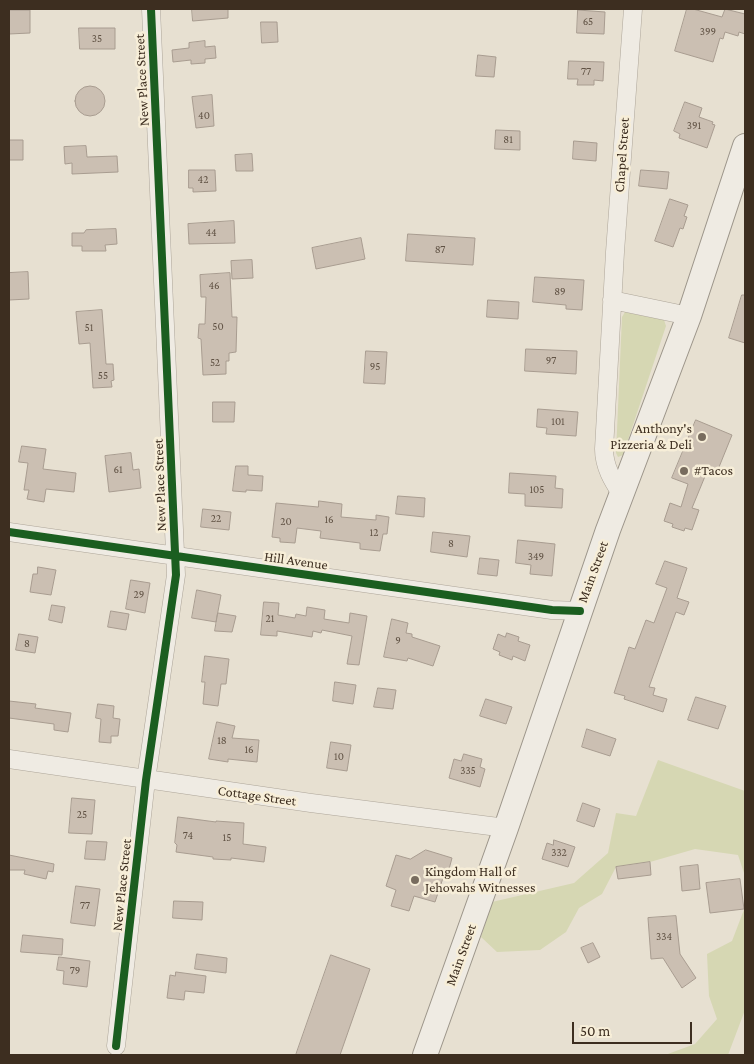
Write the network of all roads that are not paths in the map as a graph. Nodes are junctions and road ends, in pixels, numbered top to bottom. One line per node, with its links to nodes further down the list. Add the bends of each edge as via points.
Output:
1 (151, 9): 8 (street, New Place Street)
2 (633, 9): 4 (street, Chapel Street)
3 (745, 146): 5 (main road, Main Street)
4 (612, 300): 5 (street); 6 (street, Chapel Street, via 604,455 609,475)
5 (689, 316): 6 (main road, Main Street)
6 (622, 495): 9 (main road, Main Street)
7 (9, 534): 8 (street, Hill Avenue)
8 (176, 556): 9 (street, Hill Avenue, via 552,610); 11 (street, New Place Street, via 176,575)
9 (580, 611): 12 (main road, Main Street)
10 (9, 759): 11 (street, Cottage Street)
11 (146, 780): 12 (street, Cottage Street); 13 (street, New Place Street)
12 (506, 828): 14 (main road, Main Street)
13 (116, 1046)
14 (425, 1055)

